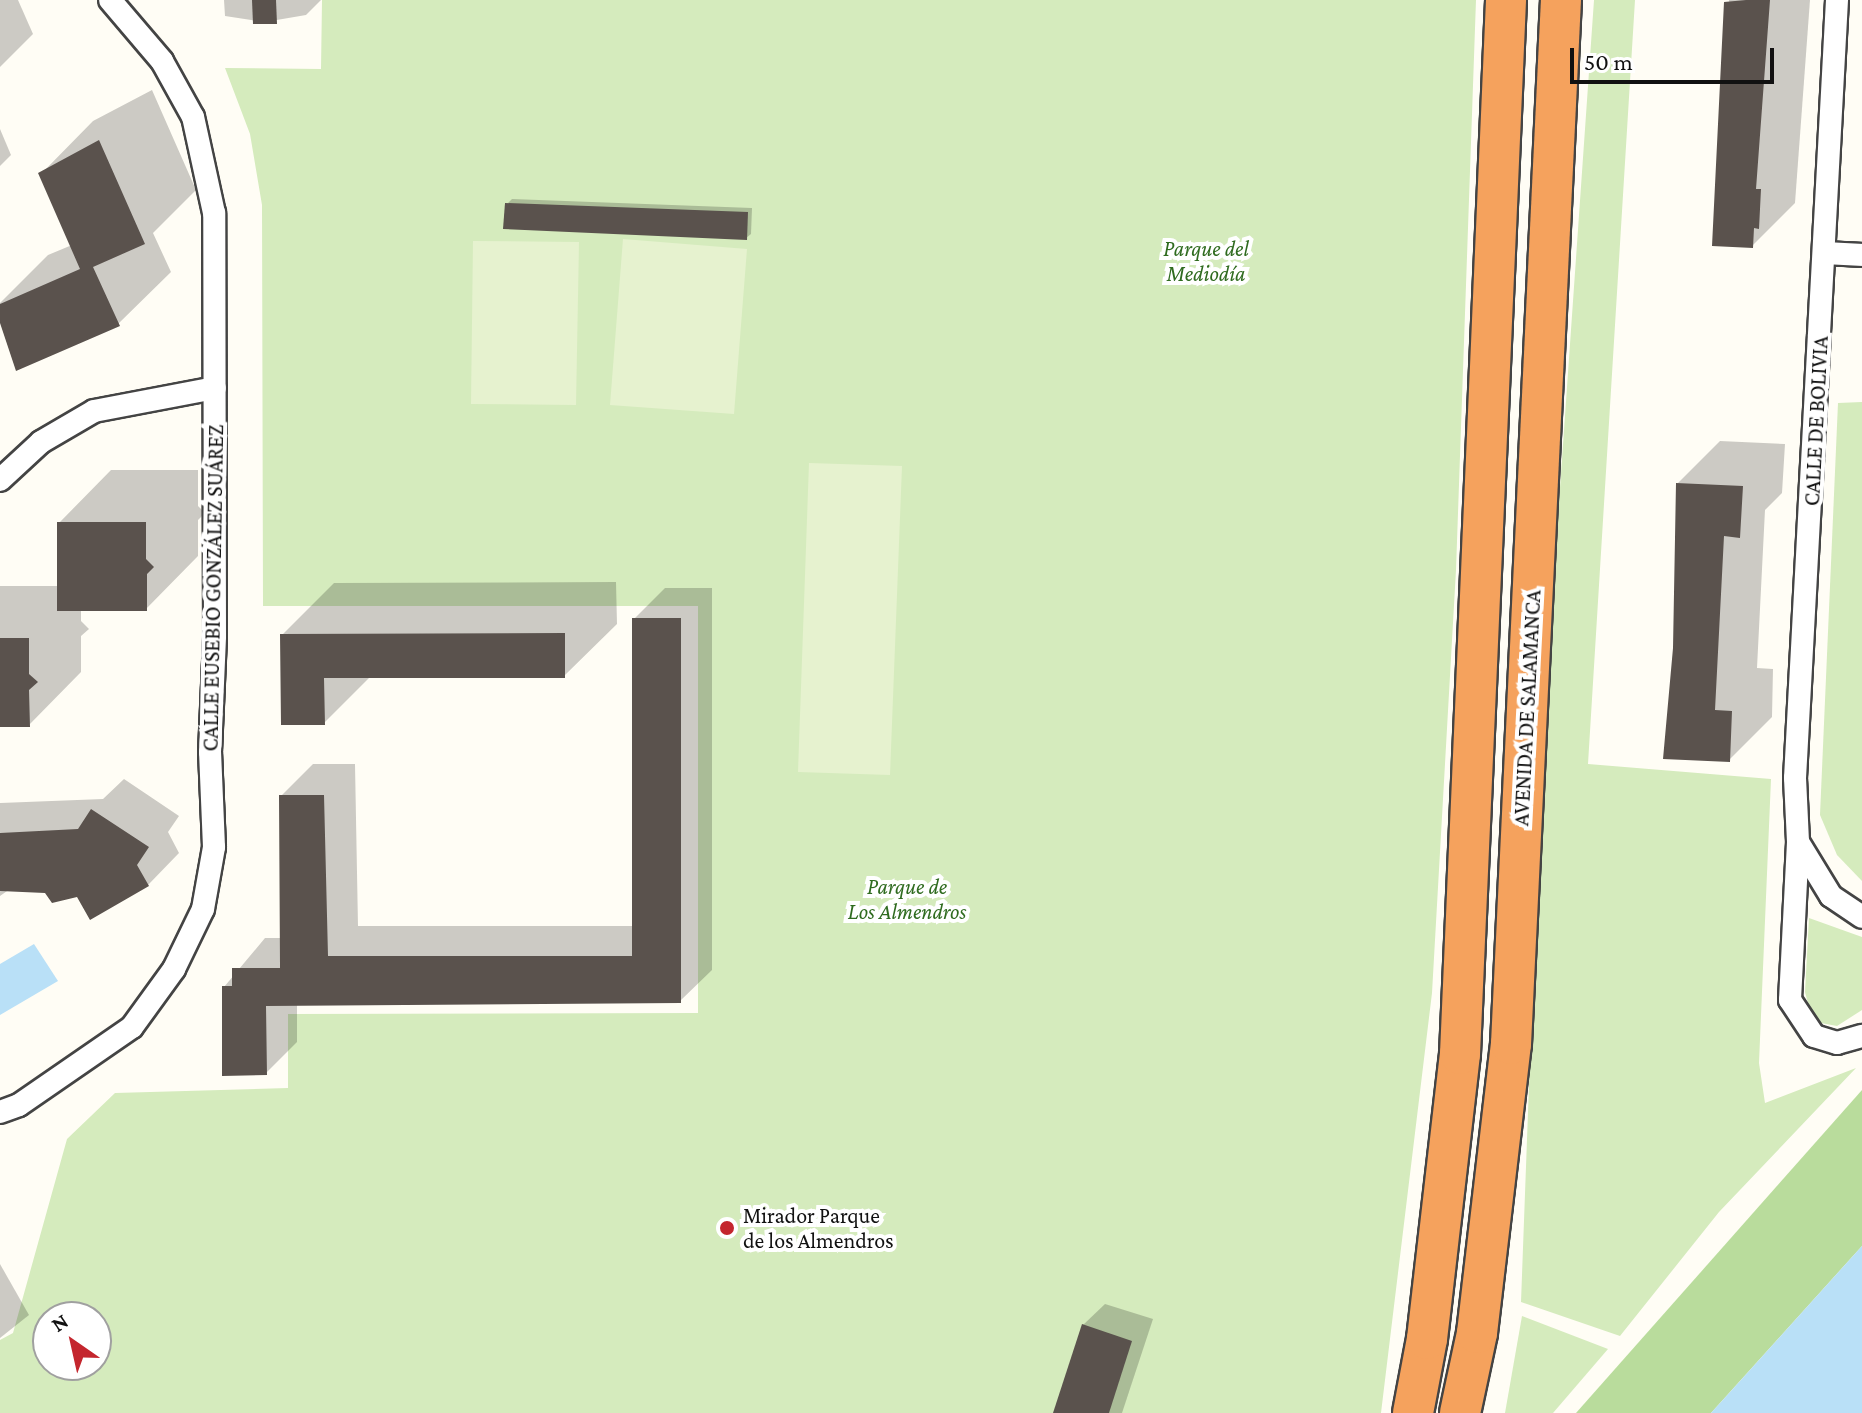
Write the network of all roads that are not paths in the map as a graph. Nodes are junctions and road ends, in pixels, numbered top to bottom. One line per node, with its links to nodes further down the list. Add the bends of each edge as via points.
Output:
1 (110, 0): 7 (street, CALLE EUSEBIO GONZÁLEZ SUÁREZ, via 162,61 193,117 209,169)
2 (1506, 0): 13 (highway, via 1460,1054 1427,1339)
3 (1561, 0): 14 (highway, AVENIDA DE SALAMANCA, via 1511,1044 1477,1333)
4 (1837, 0): 5 (street, CALLE DE BOLIVIA)
5 (1826, 253): 6 (street); 9 (street, CALLE DE BOLIVIA, via 1795,778)
6 (1862, 255)
7 (215, 388): 8 (street, via 94,411 41,442); 12 (street, CALLE EUSEBIO GONZÁLEZ SUÁREZ, via 210,752 214,847 203,909 174,969 132,1027 19,1105)
8 (0, 480)
9 (1798, 842): 10 (street, CALLE DE BOLIVIA, via 1831,896); 11 (street, CALLE DE BOLIVIA, via 1790,1000 1814,1036 1837,1043)
10 (1862, 917)
11 (1862, 1036)
12 (0, 1112)
13 (1413, 1413)
14 (1460, 1413)

